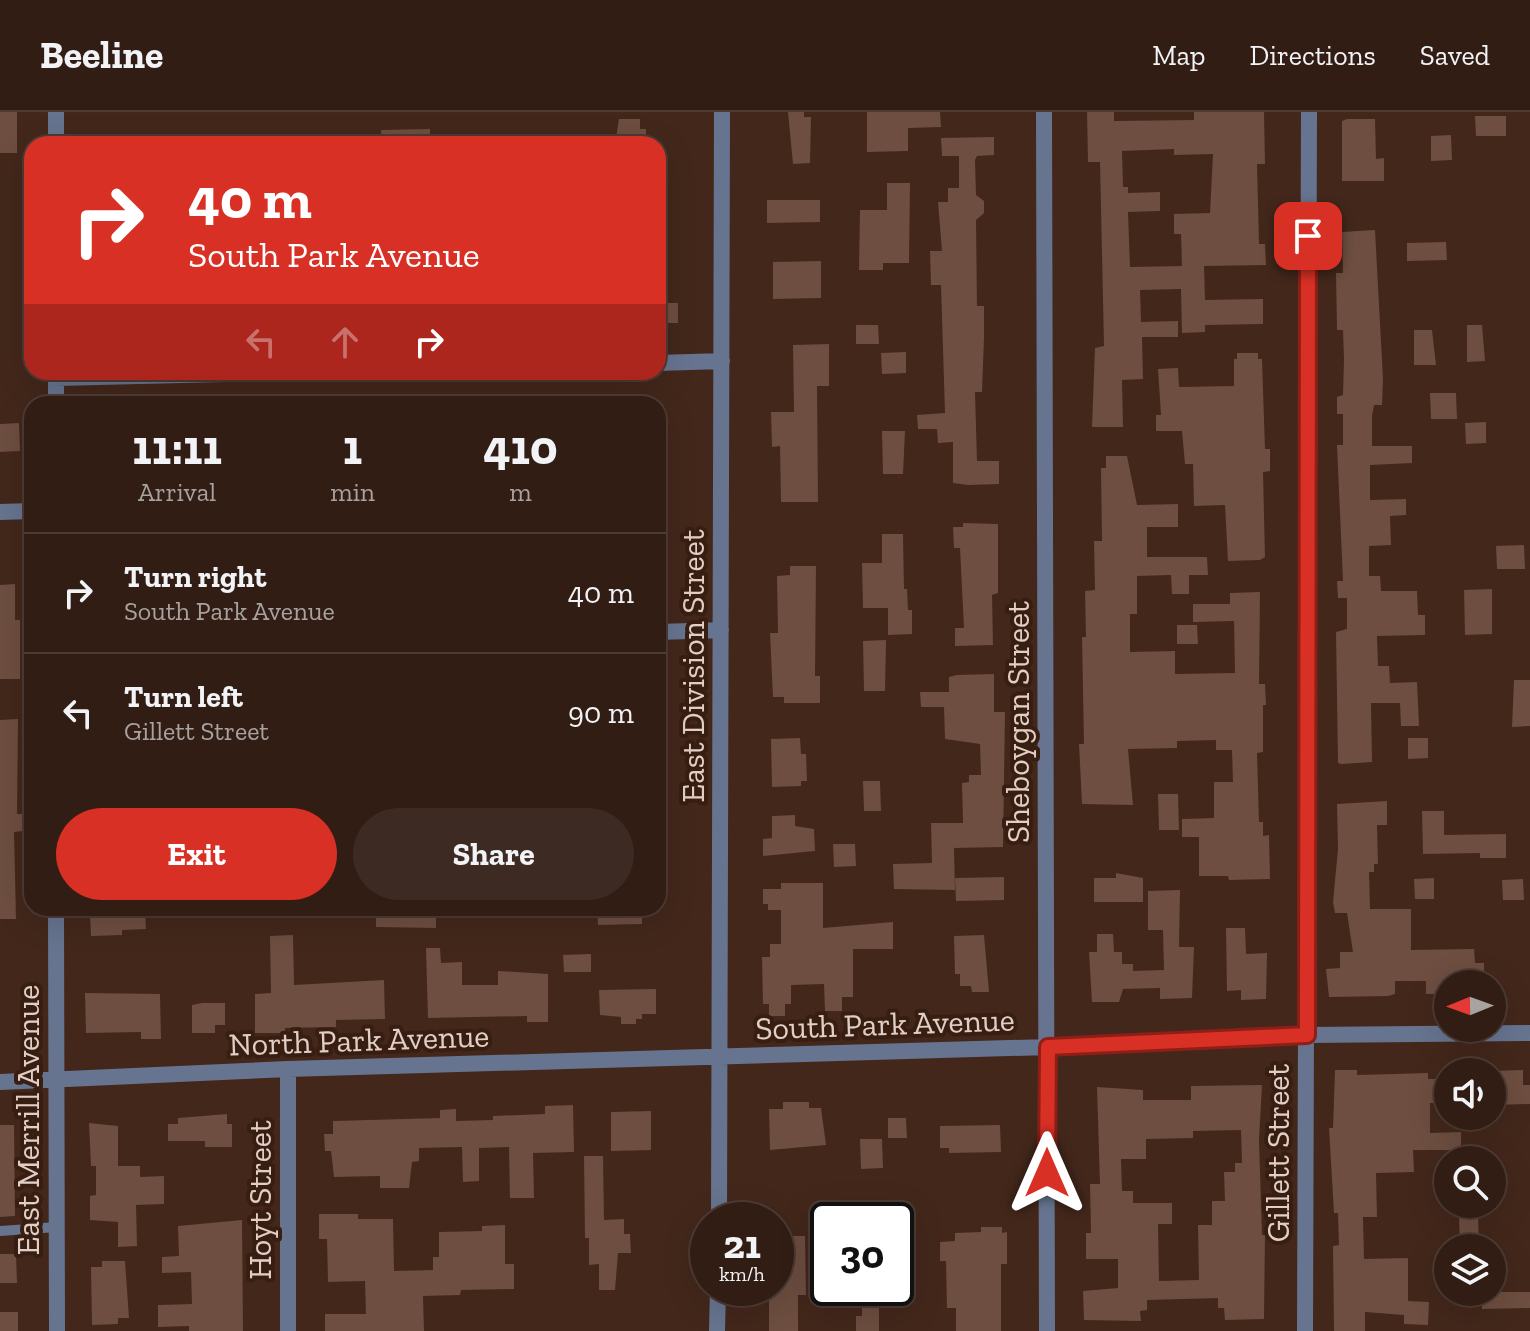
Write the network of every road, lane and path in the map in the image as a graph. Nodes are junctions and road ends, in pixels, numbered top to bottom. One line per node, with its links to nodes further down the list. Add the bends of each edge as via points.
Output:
1 (56, 112): 5 (street)
2 (722, 112): 6 (street, East Division Street)
3 (1044, 112): 15 (street, Sheboygan Street)
4 (1309, 112): 14 (street, Gillett Street)
5 (56, 136)
6 (722, 361): 7 (street); 10 (street, East Division Street)
7 (666, 363)
8 (24, 511): 9 (street)
9 (0, 512)
10 (721, 630): 11 (street); 16 (street, East Division Street)
11 (666, 632)
12 (56, 916): 18 (street, East Merrill Avenue)
13 (1530, 1033): 14 (street, South Park Avenue)
14 (1307, 1035): 15 (street, South Park Avenue); 28 (street, Gillett Street)
15 (1048, 1047): 16 (street, South Park Avenue); 27 (street, Sheboygan Street)
16 (721, 1057): 17 (street, North Park Avenue); 20 (street, East Division Street)
17 (288, 1069): 18 (street, North Park Avenue); 25 (street, Hoyt Street)
18 (56, 1081): 19 (street, North Park Avenue); 21 (street, East Merrill Avenue)
19 (0, 1082)
20 (719, 1202)
21 (57, 1227): 22 (lane); 24 (street, East Merrill Avenue)
22 (0, 1231)
23 (718, 1306): 26 (street)
24 (57, 1331)
25 (288, 1331)
26 (717, 1331)
27 (1047, 1331)
28 (1305, 1331)

